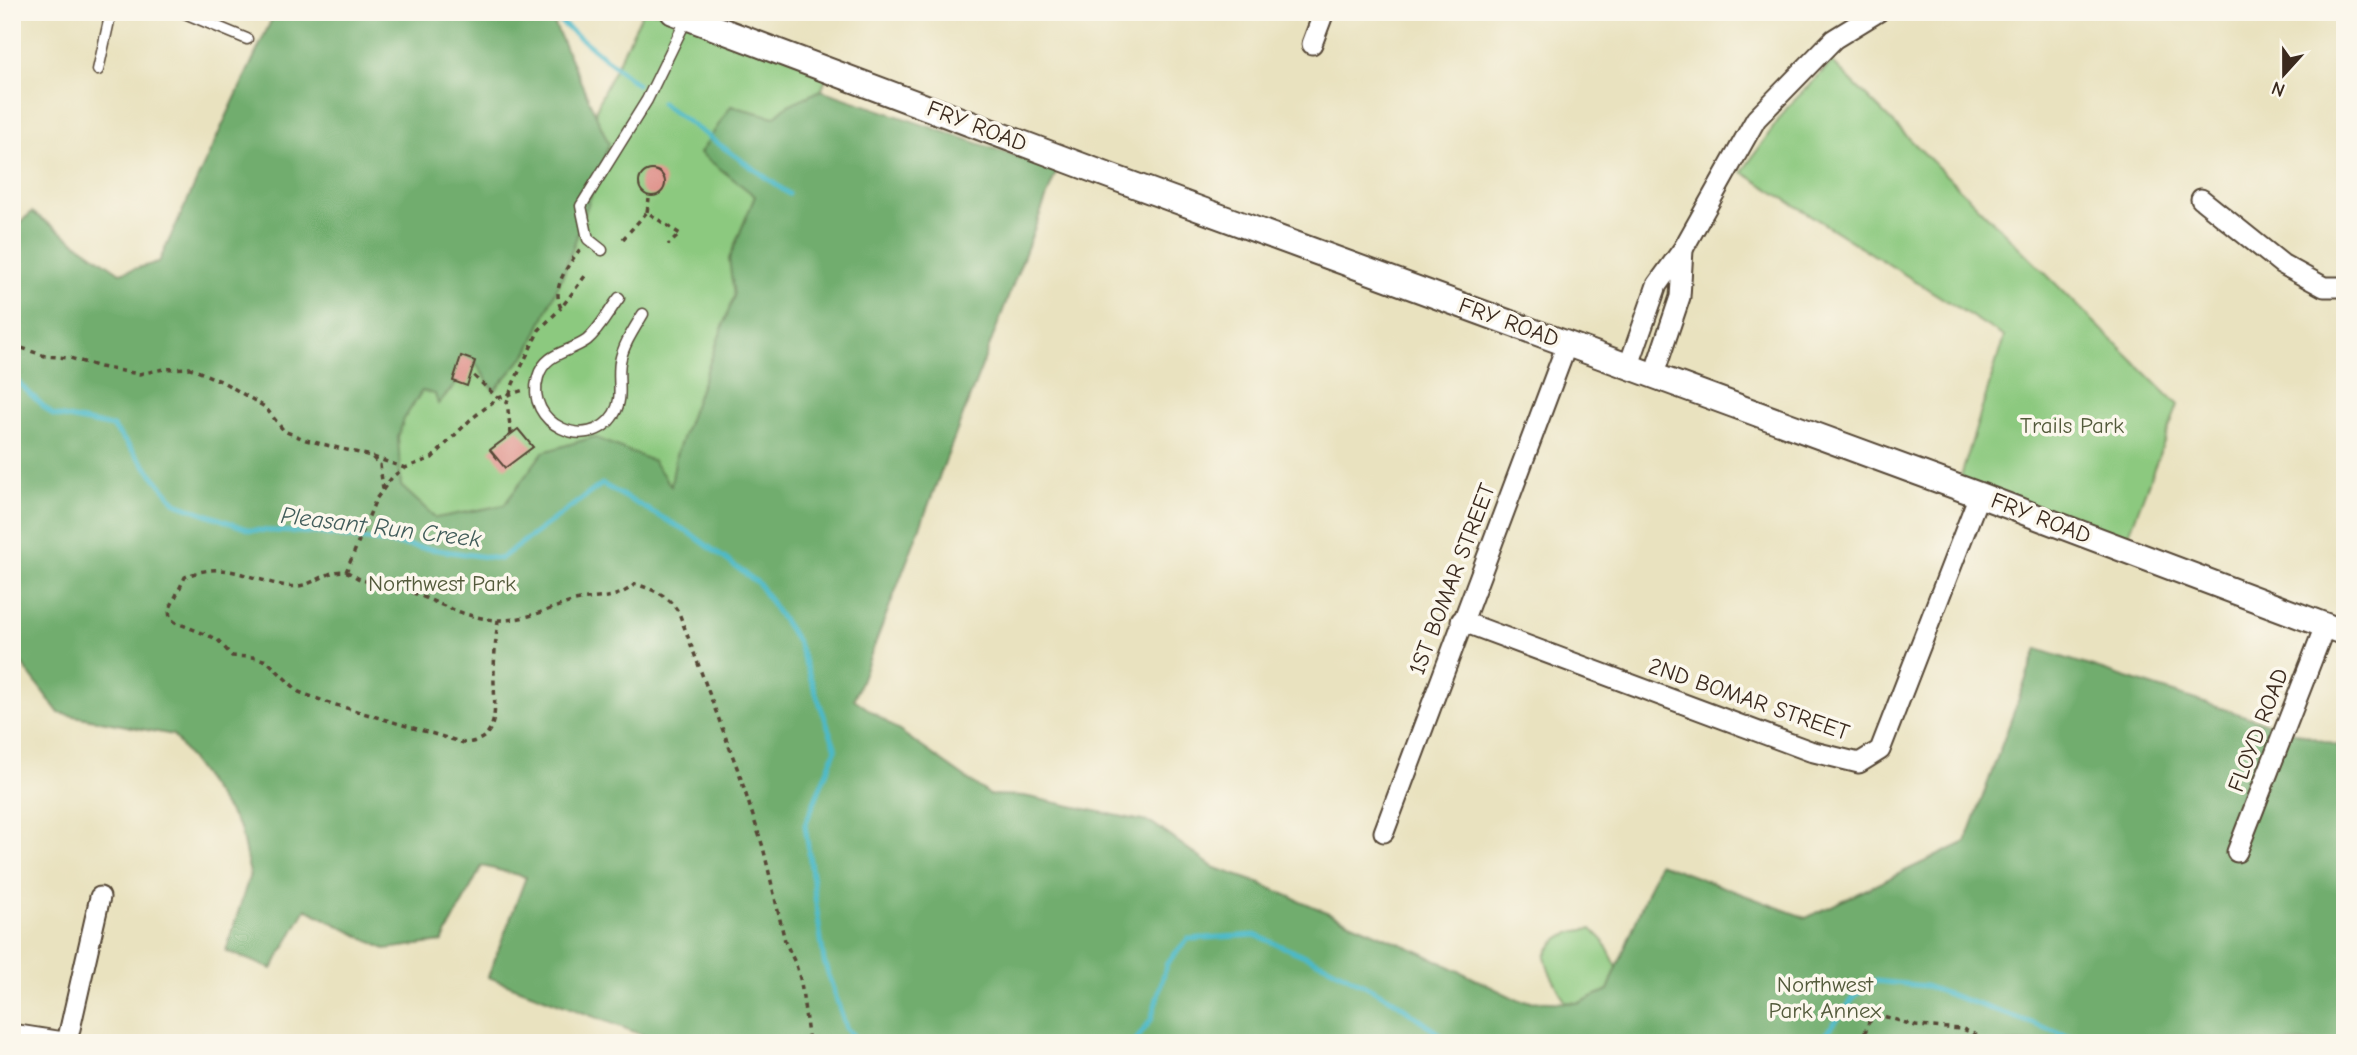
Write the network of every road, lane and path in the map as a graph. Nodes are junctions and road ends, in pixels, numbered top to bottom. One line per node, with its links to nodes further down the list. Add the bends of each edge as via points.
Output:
1 (111, 12): 8 (lane)
2 (183, 12): 6 (lane)
3 (1324, 12): 7 (street)
4 (1878, 12): 15 (street, via 1834,39 1756,119)
5 (692, 16): 12 (lane, via 647,100 580,206); 23 (street, FRY ROAD)
6 (247, 39)
7 (1311, 44)
8 (98, 70)
9 (2201, 198): 19 (street, via 2282,264 2324,287)
10 (649, 199): 11 (path)
11 (647, 212): 13 (path); 14 (path, via 680,234)
12 (588, 239): 16 (lane); 21 (path, via 562,276 557,300)
13 (623, 239)
14 (668, 245)
15 (1683, 249): 24 (street, via 1657,285); 25 (street, via 1680,297)
16 (603, 250)
17 (585, 276): 21 (path)
18 (12, 282): 31 (path, via 18,303 14,328 19,347 139,374 190,368 265,407 284,431)
19 (2345, 287)
20 (619, 298): 27 (lane, via 595,332 545,363)
21 (561, 308): 28 (path, via 539,330)
22 (643, 314): 27 (lane, via 620,360 621,394 615,413 603,428 583,433 562,429 545,418 536,397)
23 (1567, 344): 24 (street, FRY ROAD); 37 (street, 1ST BOMAR STREET)
24 (1629, 365): 25 (street, FRY ROAD)
25 (1654, 374): 34 (street, FRY ROAD)
26 (474, 376): 29 (path)
27 (537, 386): 28 (path)
28 (510, 393): 29 (path); 30 (path)
29 (498, 398): 32 (path, via 432,458)
30 (511, 434)
31 (371, 456): 32 (path); 33 (path, via 380,465)
32 (405, 468): 33 (path)
33 (383, 489): 35 (path)
34 (1979, 495): 37 (street, 2ND BOMAR STREET, via 1880,750 1859,763 1810,751); 38 (street, FRY ROAD)
35 (346, 572): 36 (path, via 444,608); 36 (path, via 290,587 241,572 196,572 178,586 170,618 217,639 232,656 267,661 299,692 464,743 483,738 493,722)
36 (498, 620): 44 (path, via 613,597 635,584 655,590 673,605 763,847 785,942 801,982)
37 (1461, 621): 39 (street, 1ST BOMAR STREET)
38 (2335, 629): 40 (street, FLOYD ROAD)
39 (1384, 832)
40 (2237, 852)
41 (100, 897): 43 (street)
42 (12, 1034): 43 (street)
43 (69, 1042)
44 (809, 1043)
45 (1861, 1043): 46 (path, via 1869,1022 1883,1016 1916,1026 1963,1029)
46 (1983, 1043)

